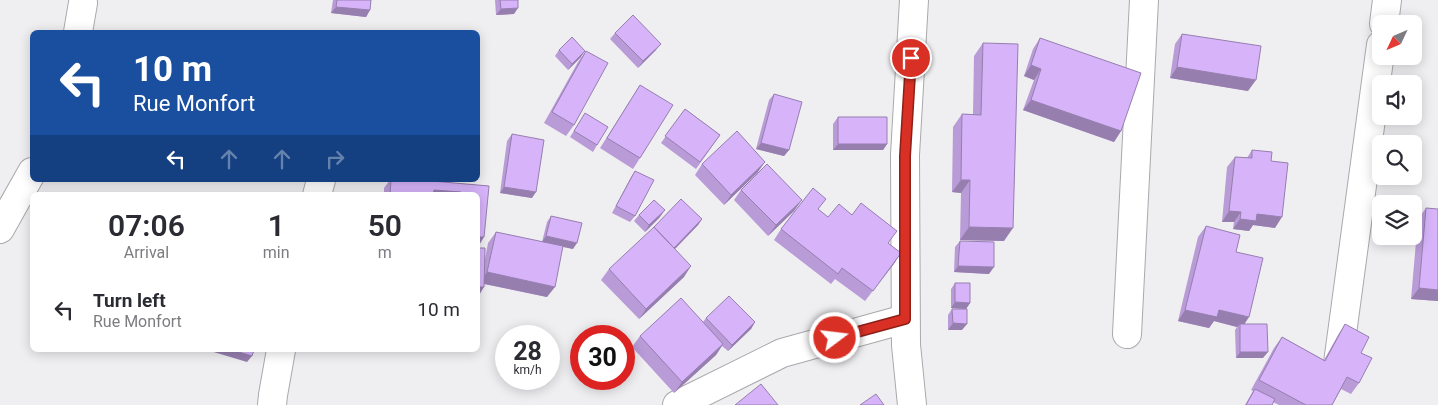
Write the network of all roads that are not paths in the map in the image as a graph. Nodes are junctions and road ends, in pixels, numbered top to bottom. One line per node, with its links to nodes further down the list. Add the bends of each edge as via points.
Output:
1 (914, 0): 10 (street, via 905,156)
2 (1144, 0): 11 (street)
3 (1387, 0): 5 (street)
4 (83, 3): 6 (street)
5 (1385, 15)
6 (78, 30)
7 (1378, 65): 13 (street)
8 (30, 176): 9 (street)
9 (0, 229)
10 (905, 319): 15 (street, via 782,353); 16 (street)
11 (1127, 334)
12 (281, 352): 14 (street)
13 (1337, 374)
14 (272, 405)
15 (677, 405)
16 (912, 405)

